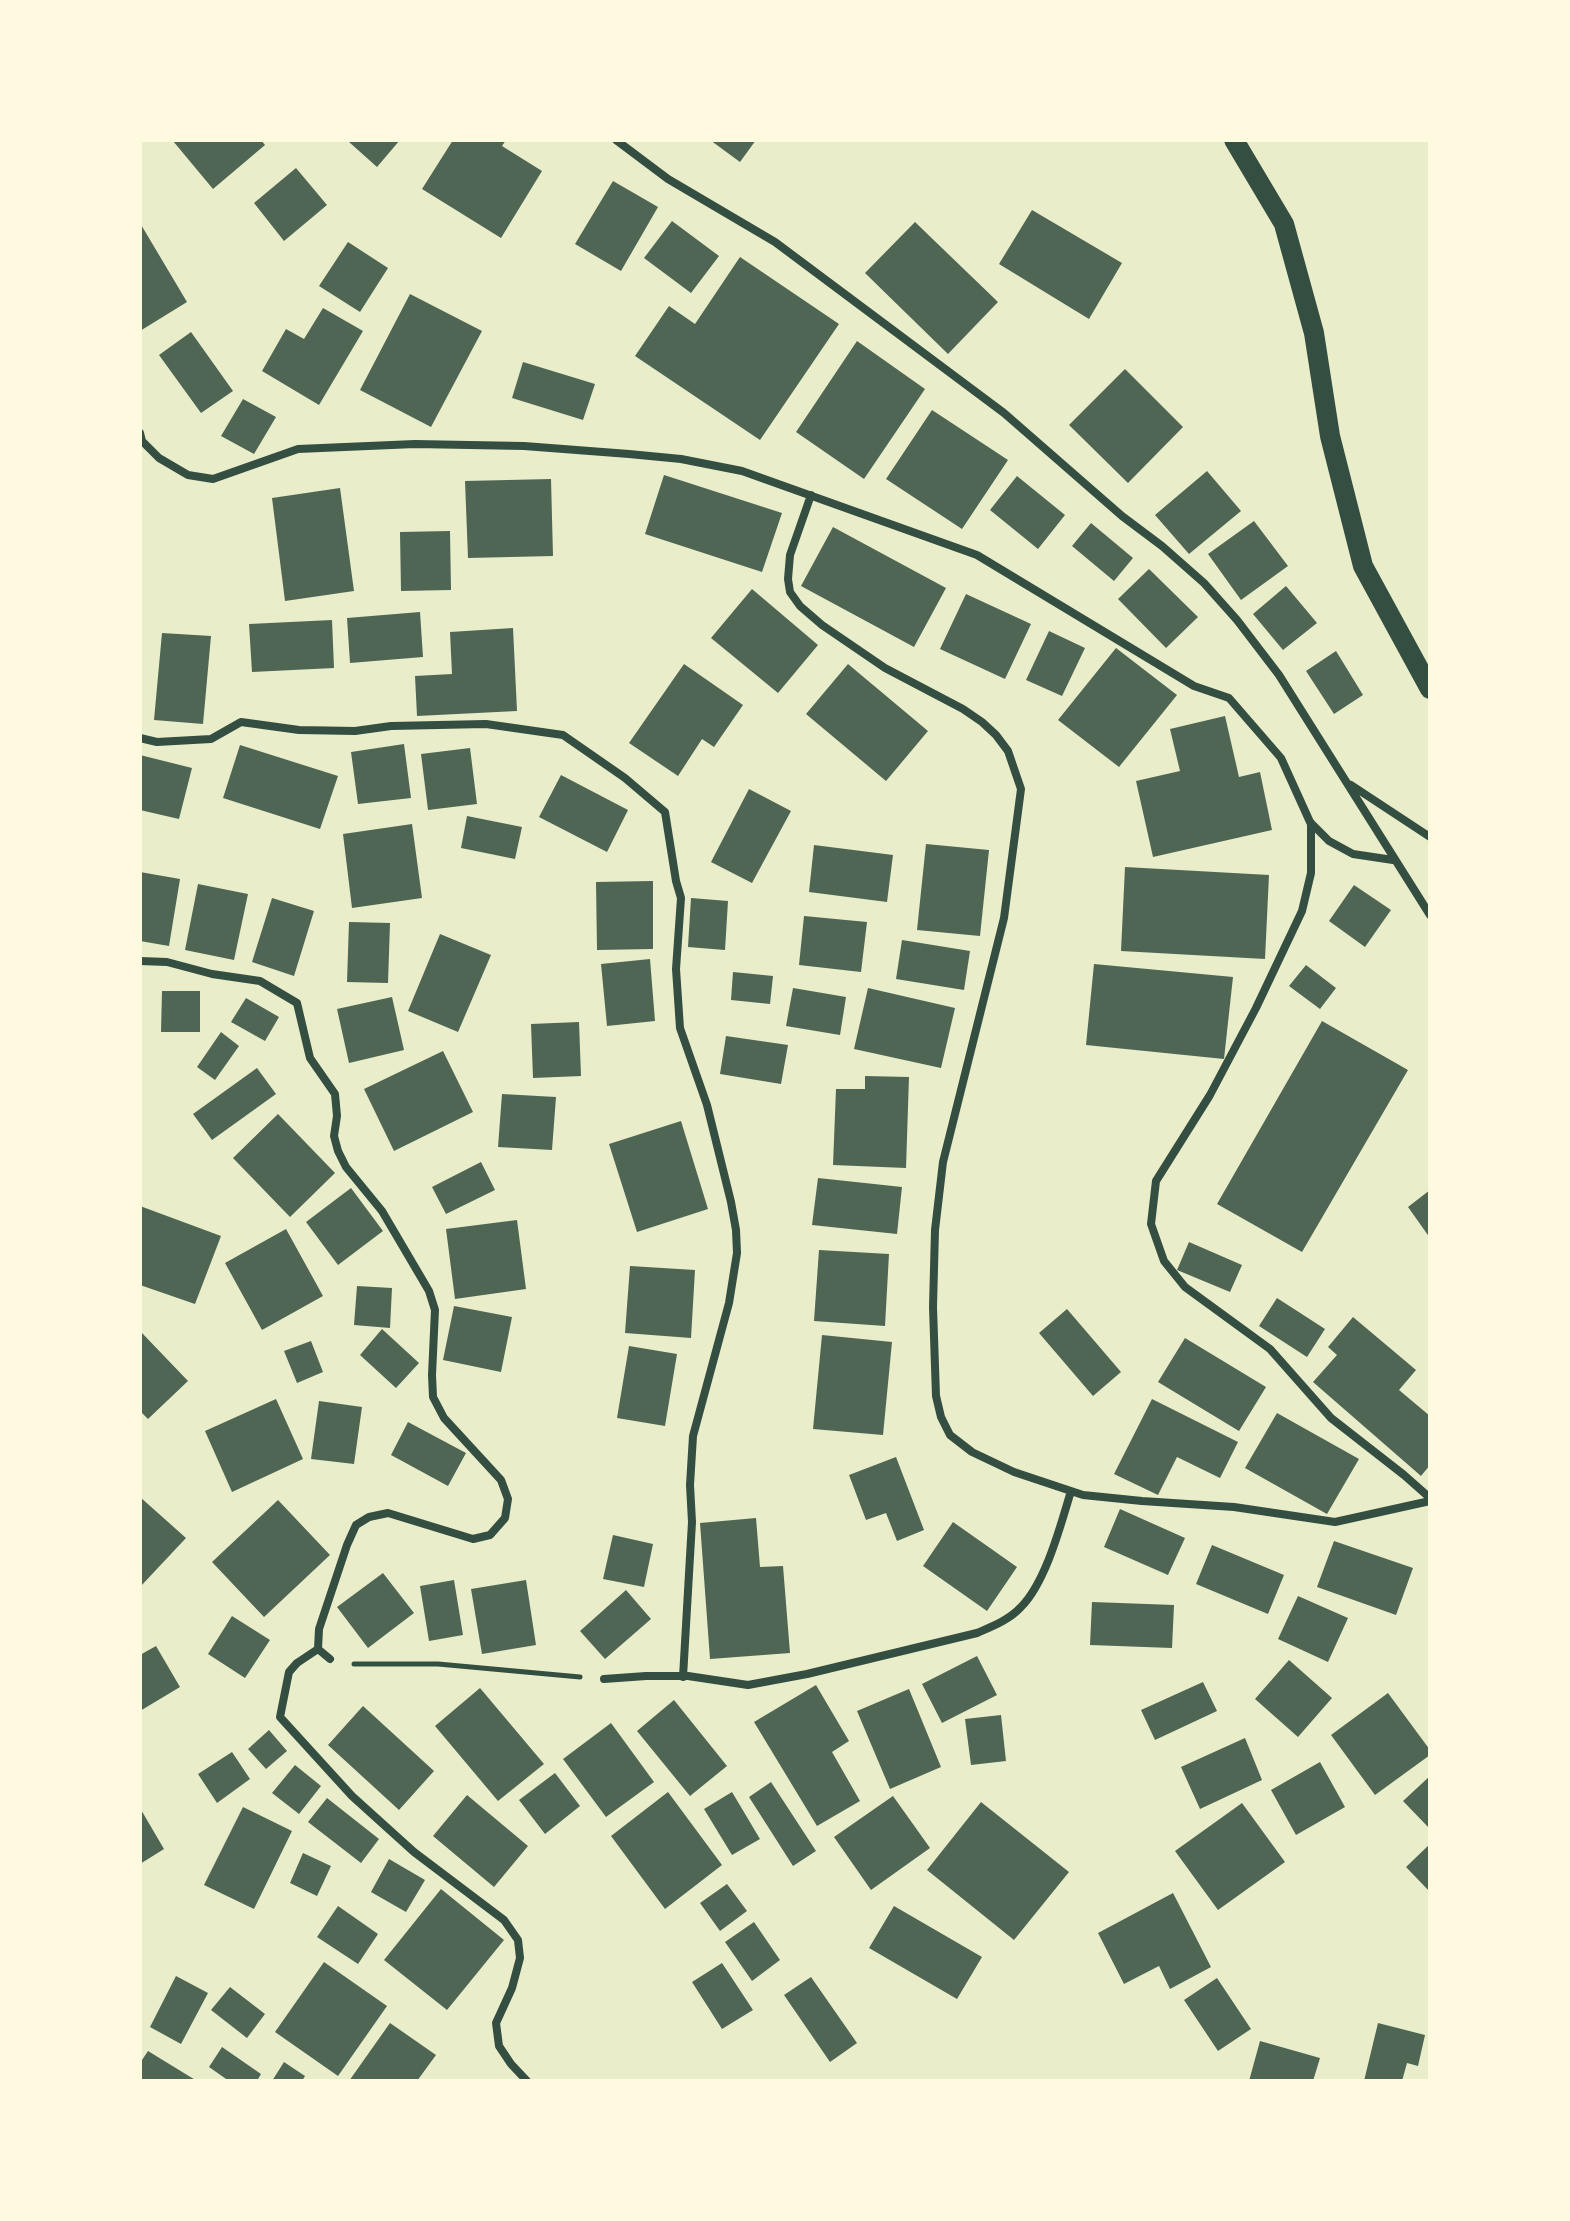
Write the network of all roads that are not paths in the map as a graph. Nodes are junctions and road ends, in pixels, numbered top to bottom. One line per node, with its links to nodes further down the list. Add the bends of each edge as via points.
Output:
1 (616, 140): 7 (street, via 668,179 775,242 1004,413 1162,546 1237,620)
2 (1234, 140): 5 (main road, via 1284,224 1314,333 1330,436 1363,566)
3 (140, 433): 4 (street, via 159,458 188,475 213,479 298,449 524,446 681,459 742,471)
4 (811, 495): 8 (street, via 977,555 1194,686 1229,698 1281,758); 13 (street, via 790,555 790,592 822,625 885,668 982,722 1008,751 1021,789 1004,918 943,1162 933,1276 936,1396 950,1435 972,1452)
5 (1430, 689)
6 (140, 738): 17 (street, via 211,739 241,722 355,731 486,724 517,728 563,735 665,812 681,898 676,969 680,1028 707,1105 731,1202 737,1253 693,1436)
7 (1347, 782): 9 (street); 10 (street)
8 (1310, 822): 10 (street, via 1353,854); 14 (street, via 1311,873 1302,911 1210,1095 1156,1181 1151,1224 1164,1261 1185,1287 1270,1349 1331,1418)
9 (1430, 837)
10 (1393, 860): 11 (street)
11 (1430, 915)
12 (140, 961): 15 (street, via 260,981 297,1003 310,1058 335,1094 338,1151 382,1211 429,1291 435,1310 433,1397 444,1418 501,1480 508,1499 505,1518 490,1535 473,1539 388,1513 356,1525 319,1629)
13 (1071, 1491): 14 (street, via 1335,1522); 17 (street, via 1042,1575 1022,1606 1002,1622 878,1658 748,1685)
14 (1430, 1500)
15 (318, 1649): 16 (street); 19 (street, via 289,1672 280,1717 352,1796 414,1852 504,1920 518,1940 520,1958 496,2023 499,2046)
16 (330, 1659)
17 (683, 1677): 18 (street)
18 (604, 1679)
19 (527, 2081)

